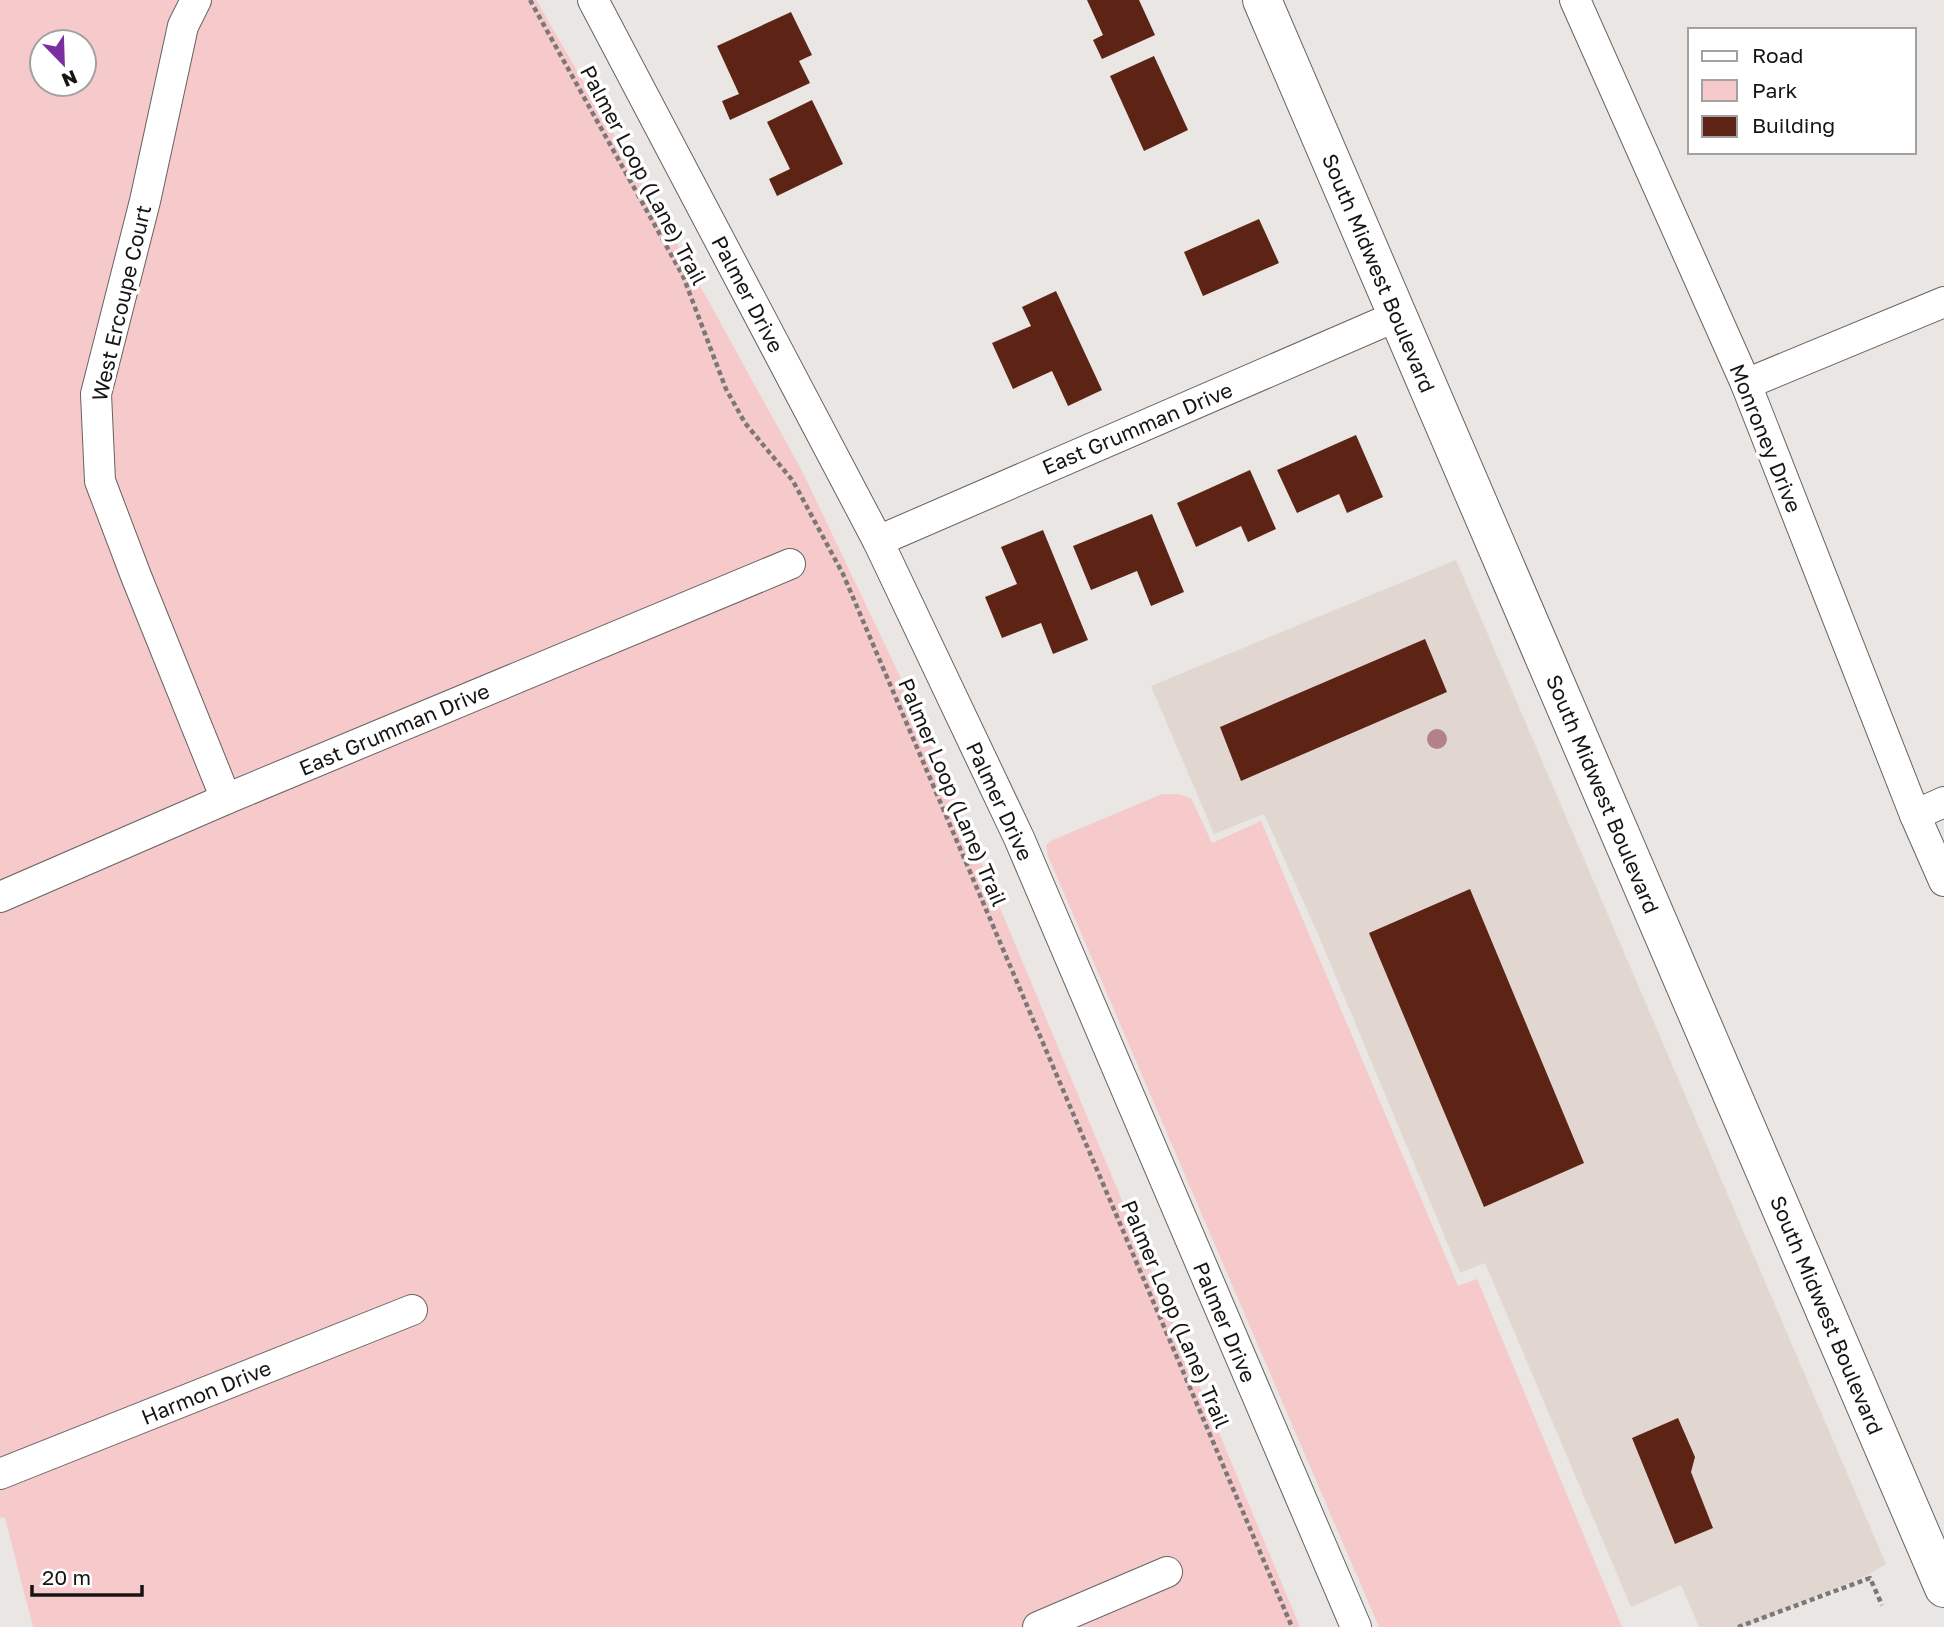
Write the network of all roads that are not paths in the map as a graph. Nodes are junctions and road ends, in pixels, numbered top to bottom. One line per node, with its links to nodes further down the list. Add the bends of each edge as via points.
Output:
1 (197, 0): 10 (street, West Ercoupe Court, via 183,26 96,394 100,481)
2 (593, 0): 8 (street, Palmer Drive)
3 (1262, 0): 6 (main road, South Midwest Boulevard)
4 (1574, 0): 7 (street, Monroney Drive)
5 (1944, 302): 7 (street)
6 (1397, 316): 8 (street, East Grumman Drive); 18 (main road, South Midwest Boulevard)
7 (1746, 384): 12 (street, Monroney Drive)
8 (878, 541): 20 (street, Palmer Drive, via 1018,838)
9 (790, 564): 10 (street, East Grumman Drive)
10 (226, 799): 14 (street, East Grumman Drive)
11 (1944, 802): 12 (street)
12 (1914, 814): 13 (street, Monroney Drive)
13 (1944, 881)
14 (0, 897)
15 (412, 1310): 16 (street, Harmon Drive)
16 (0, 1474)
17 (1167, 1572): 19 (street)
18 (1944, 1588)
19 (1038, 1627)
20 (1356, 1627)

